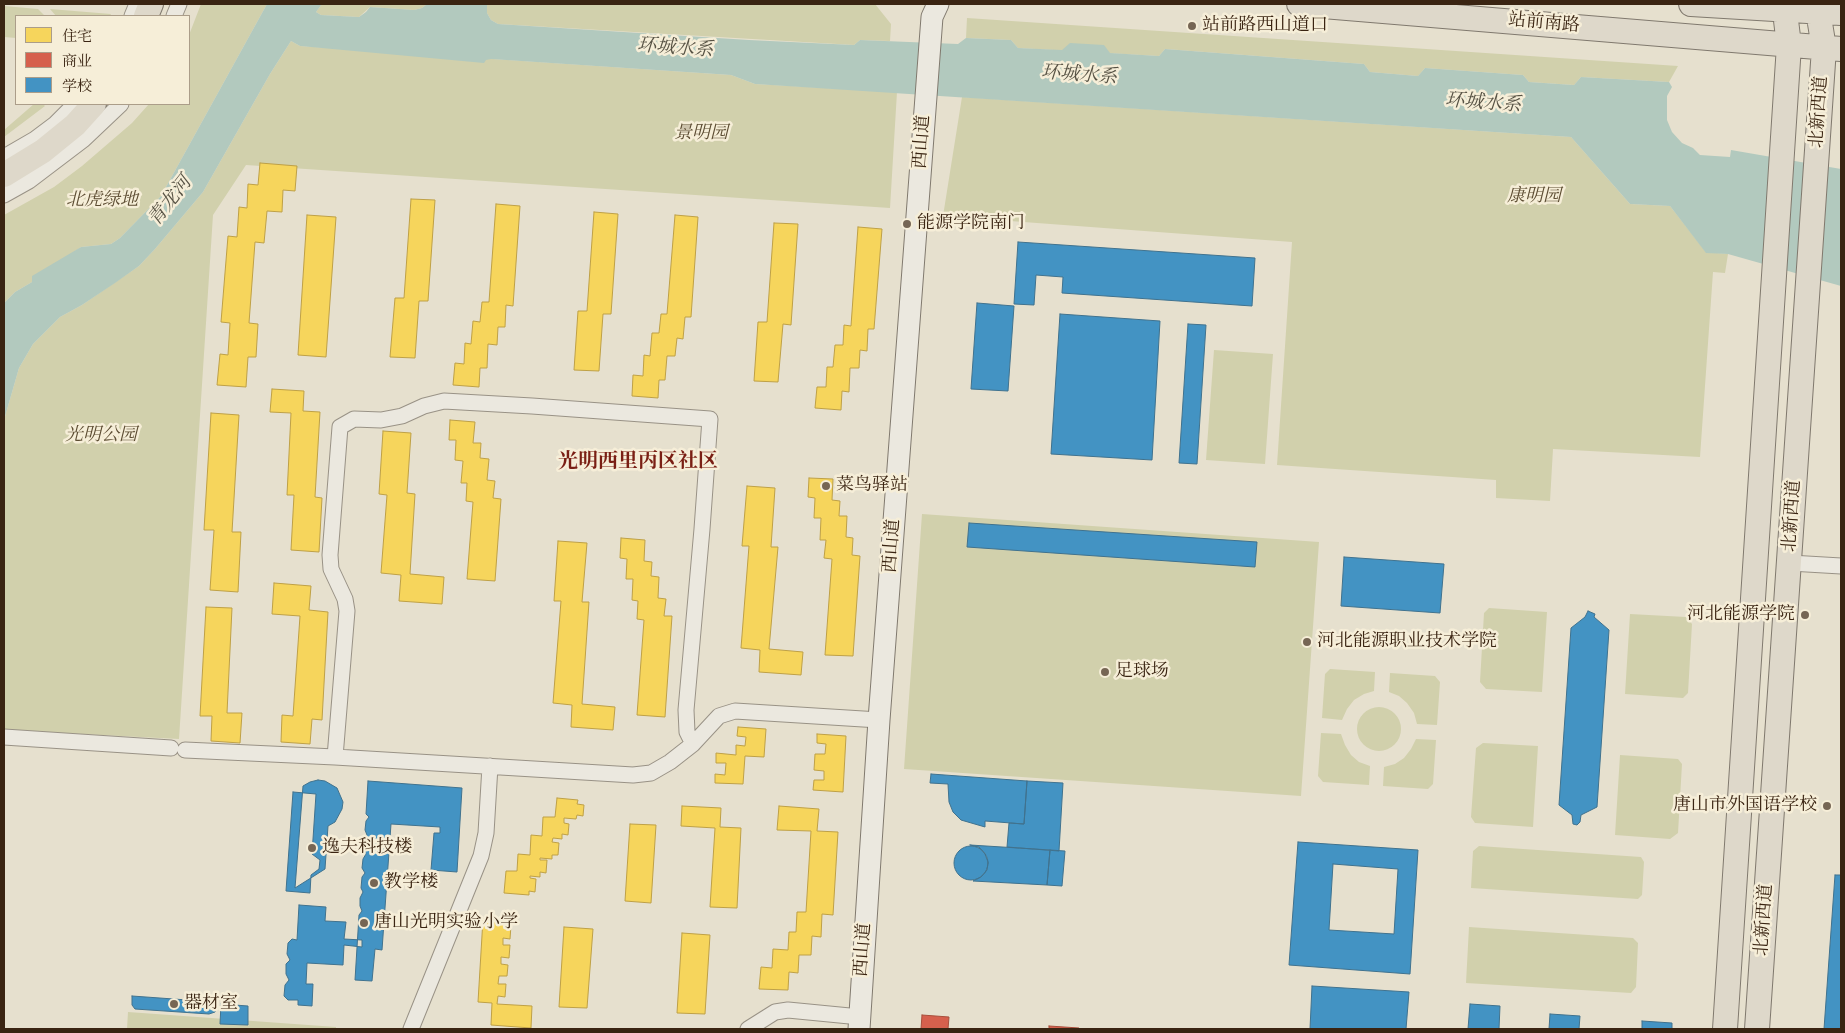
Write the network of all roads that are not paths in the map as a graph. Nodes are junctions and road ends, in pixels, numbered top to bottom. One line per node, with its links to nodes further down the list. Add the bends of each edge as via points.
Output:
1 (1299, 4): 6 (main road, 站前南路)
2 (1691, 4): 3 (main road)
3 (1784, 6): 4 (main road); 6 (main road, 北新西道)
4 (1826, 9): 7 (main road, 北新西道)
5 (935, 11): 16 (street, 西山道)
6 (1789, 45): 7 (main road, 站前南路); 24 (main road, 北新西道)
7 (1833, 49): 14 (main road, 北新西道, via 1817,150)
8 (74, 105): 11 (street, via 56,124)
9 (93, 105): 12 (main road, via 44,151)
10 (120, 105): 13 (street, via 82,140)
11 (4, 158)
12 (4, 175)
13 (4, 195)
14 (1790, 563): 15 (street); 25 (main road, 北新西道)
15 (1841, 566)
16 (879, 720): 18 (street, via 735,710 720,716); 21 (street, 西山道)
17 (4, 737): 19 (street)
18 (693, 744): 19 (street, via 687,732 686,710 710,419 444,401 402,416 381,420 354,419 340,426 330,555 331,569 347,611); 20 (street, via 651,773 633,775)
19 (334, 757): 20 (street)
20 (490, 766): 22 (street, via 486,833 481,856)
21 (859, 1023): 23 (street, via 788,1010 775,1012)
22 (411, 1029)
23 (748, 1029)
24 (1725, 1029)
25 (1758, 1029)

